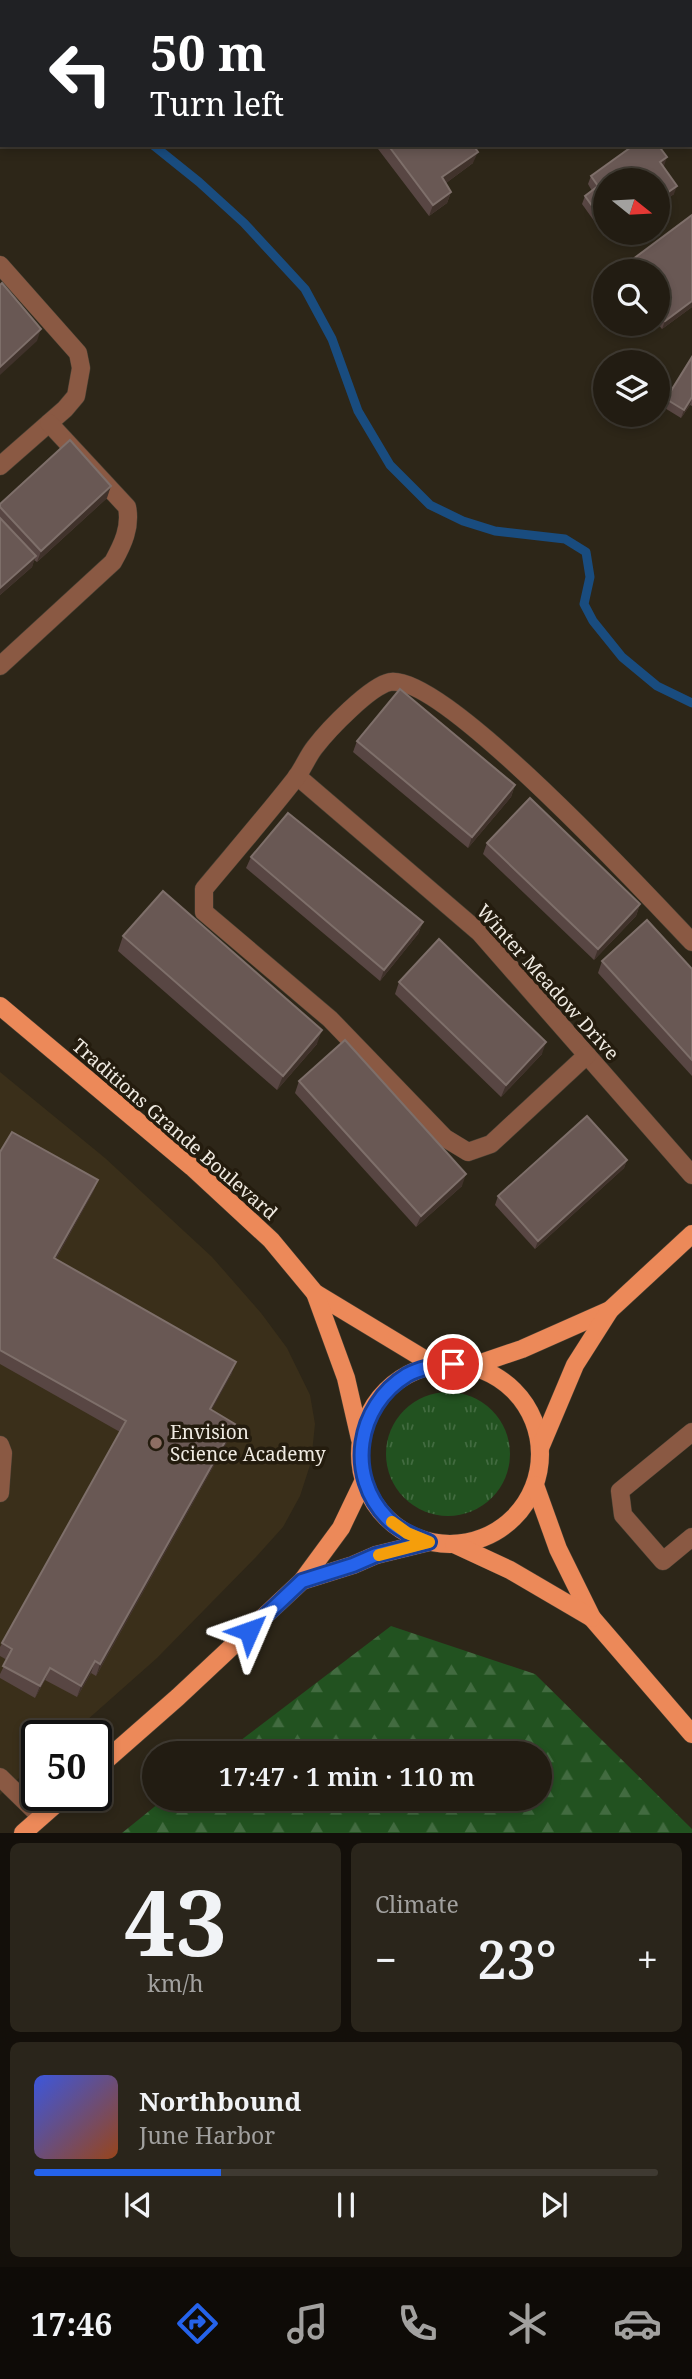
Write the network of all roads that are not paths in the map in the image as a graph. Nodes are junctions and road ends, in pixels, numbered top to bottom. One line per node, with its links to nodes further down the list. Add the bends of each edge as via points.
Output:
1 (0, 265): 2 (street, via 78,353 82,368 76,396)
2 (49, 422): 3 (street); 4 (street, via 127,507 130,519 113,562)
3 (0, 466)
4 (0, 666)
5 (297, 776): 6 (street, via 314,747 366,694 391,682 418,687 448,706 572,816); 8 (street, Winter Meadow Drive, via 480,933); 8 (street, via 204,889 204,912 330,1018 445,1138 468,1152 491,1144)
6 (692, 942)
7 (0, 1006): 11 (main road, Traditions Grande Boulevard, via 192,1167 271,1240)
8 (587, 1055): 9 (street, Winter Meadow Drive)
9 (692, 1175)
10 (692, 1234): 12 (main road)
11 (315, 1293): 13 (main road, Traditions Grande Boulevard); 16 (main road, Traditions Grande Boulevard, via 346,1378)
12 (610, 1310): 14 (main road); 18 (main road, via 575,1365)
13 (434, 1365): 14 (main road); 16 (main road, via 408,1375 385,1392 369,1416)
14 (472, 1366): 18 (main road, via 498,1377 519,1396 534,1420)
15 (692, 1432): 22 (street, via 620,1491 622,1515 663,1562)
16 (361, 1443): 19 (main road)
17 (0, 1445): 21 (street)
18 (540, 1448): 20 (main road)
19 (364, 1480): 23 (main road, via 388,1520); 25 (main road, via 341,1528)
20 (535, 1485): 24 (main road, via 522,1508 503,1527 480,1540); 26 (main road, via 558,1549)
21 (0, 1493)
22 (692, 1537)
23 (429, 1542): 24 (main road); 25 (main road)
24 (454, 1545): 26 (main road, via 510,1570)
25 (302, 1581): 28 (main road)
26 (592, 1618): 27 (main road)
27 (692, 1734)
28 (112, 1755)
29 (0, 1777): 31 (street)
30 (48, 1811): 31 (main road)
31 (41, 1817): 32 (main road)
32 (23, 1833)

